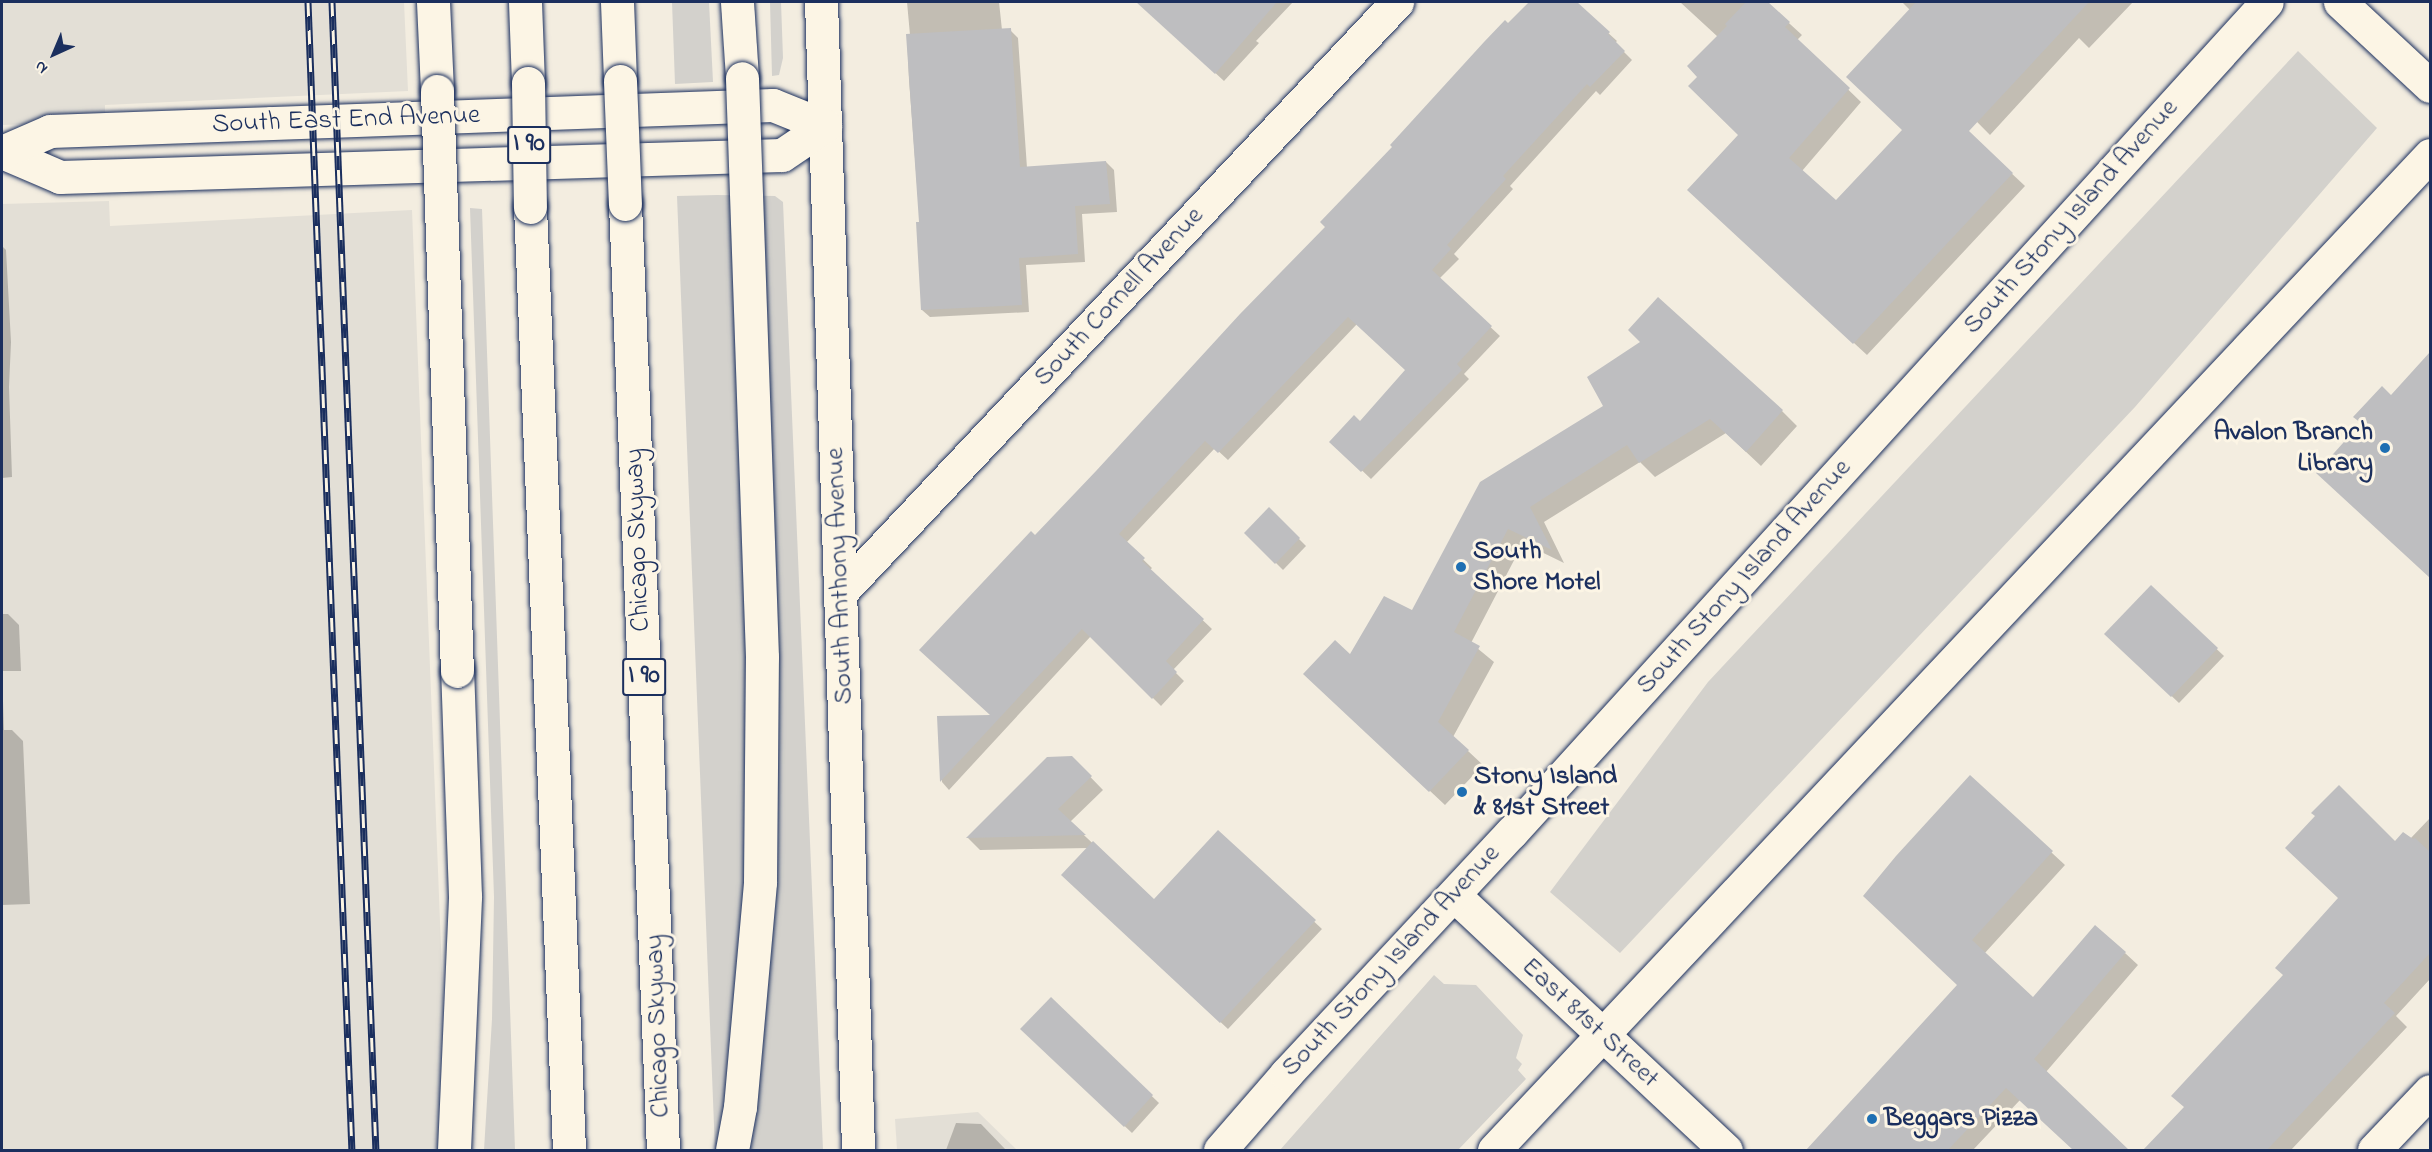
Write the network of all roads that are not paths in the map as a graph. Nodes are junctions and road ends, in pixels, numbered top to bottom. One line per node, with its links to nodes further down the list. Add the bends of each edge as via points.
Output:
1 (434, 2): 17 (main road, bridge, via 465,896)
2 (525, 2): 18 (main road, I 90, bridge)
3 (617, 2): 19 (main road, Chicago Skyway / I 90, bridge)
4 (737, 2): 20 (main road, bridge, via 762,657 760,882 740,1107)
5 (821, 2): 10 (main road, South Anthony Avenue)
6 (1397, 2): 13 (main road, South Cornell Avenue)
7 (2266, 2): 14 (main road, South Stony Island Avenue)
8 (2340, 2): 9 (main road)
9 (2430, 86)
10 (825, 126): 11 (main road, South East End Avenue, via 774,105 50,131); 11 (main road, South East End Avenue, via 782,155 770,156 60,177); 13 (main road, South Anthony Avenue)
11 (2, 152)
12 (2430, 155): 15 (main road)
13 (841, 592): 21 (main road, South Anthony Avenue)
14 (1454, 895): 15 (main road, East 81st Street); 22 (main road, South Stony Island Avenue)
15 (1601, 1033): 23 (main road); 24 (main road, East 81st Street)
16 (2430, 1091): 25 (main road)
17 (454, 1150)
18 (569, 1150)
19 (663, 1150)
20 (732, 1150)
21 (858, 1150)
22 (1220, 1150)
23 (1494, 1150)
24 (1726, 1150)
25 (2374, 1150)

